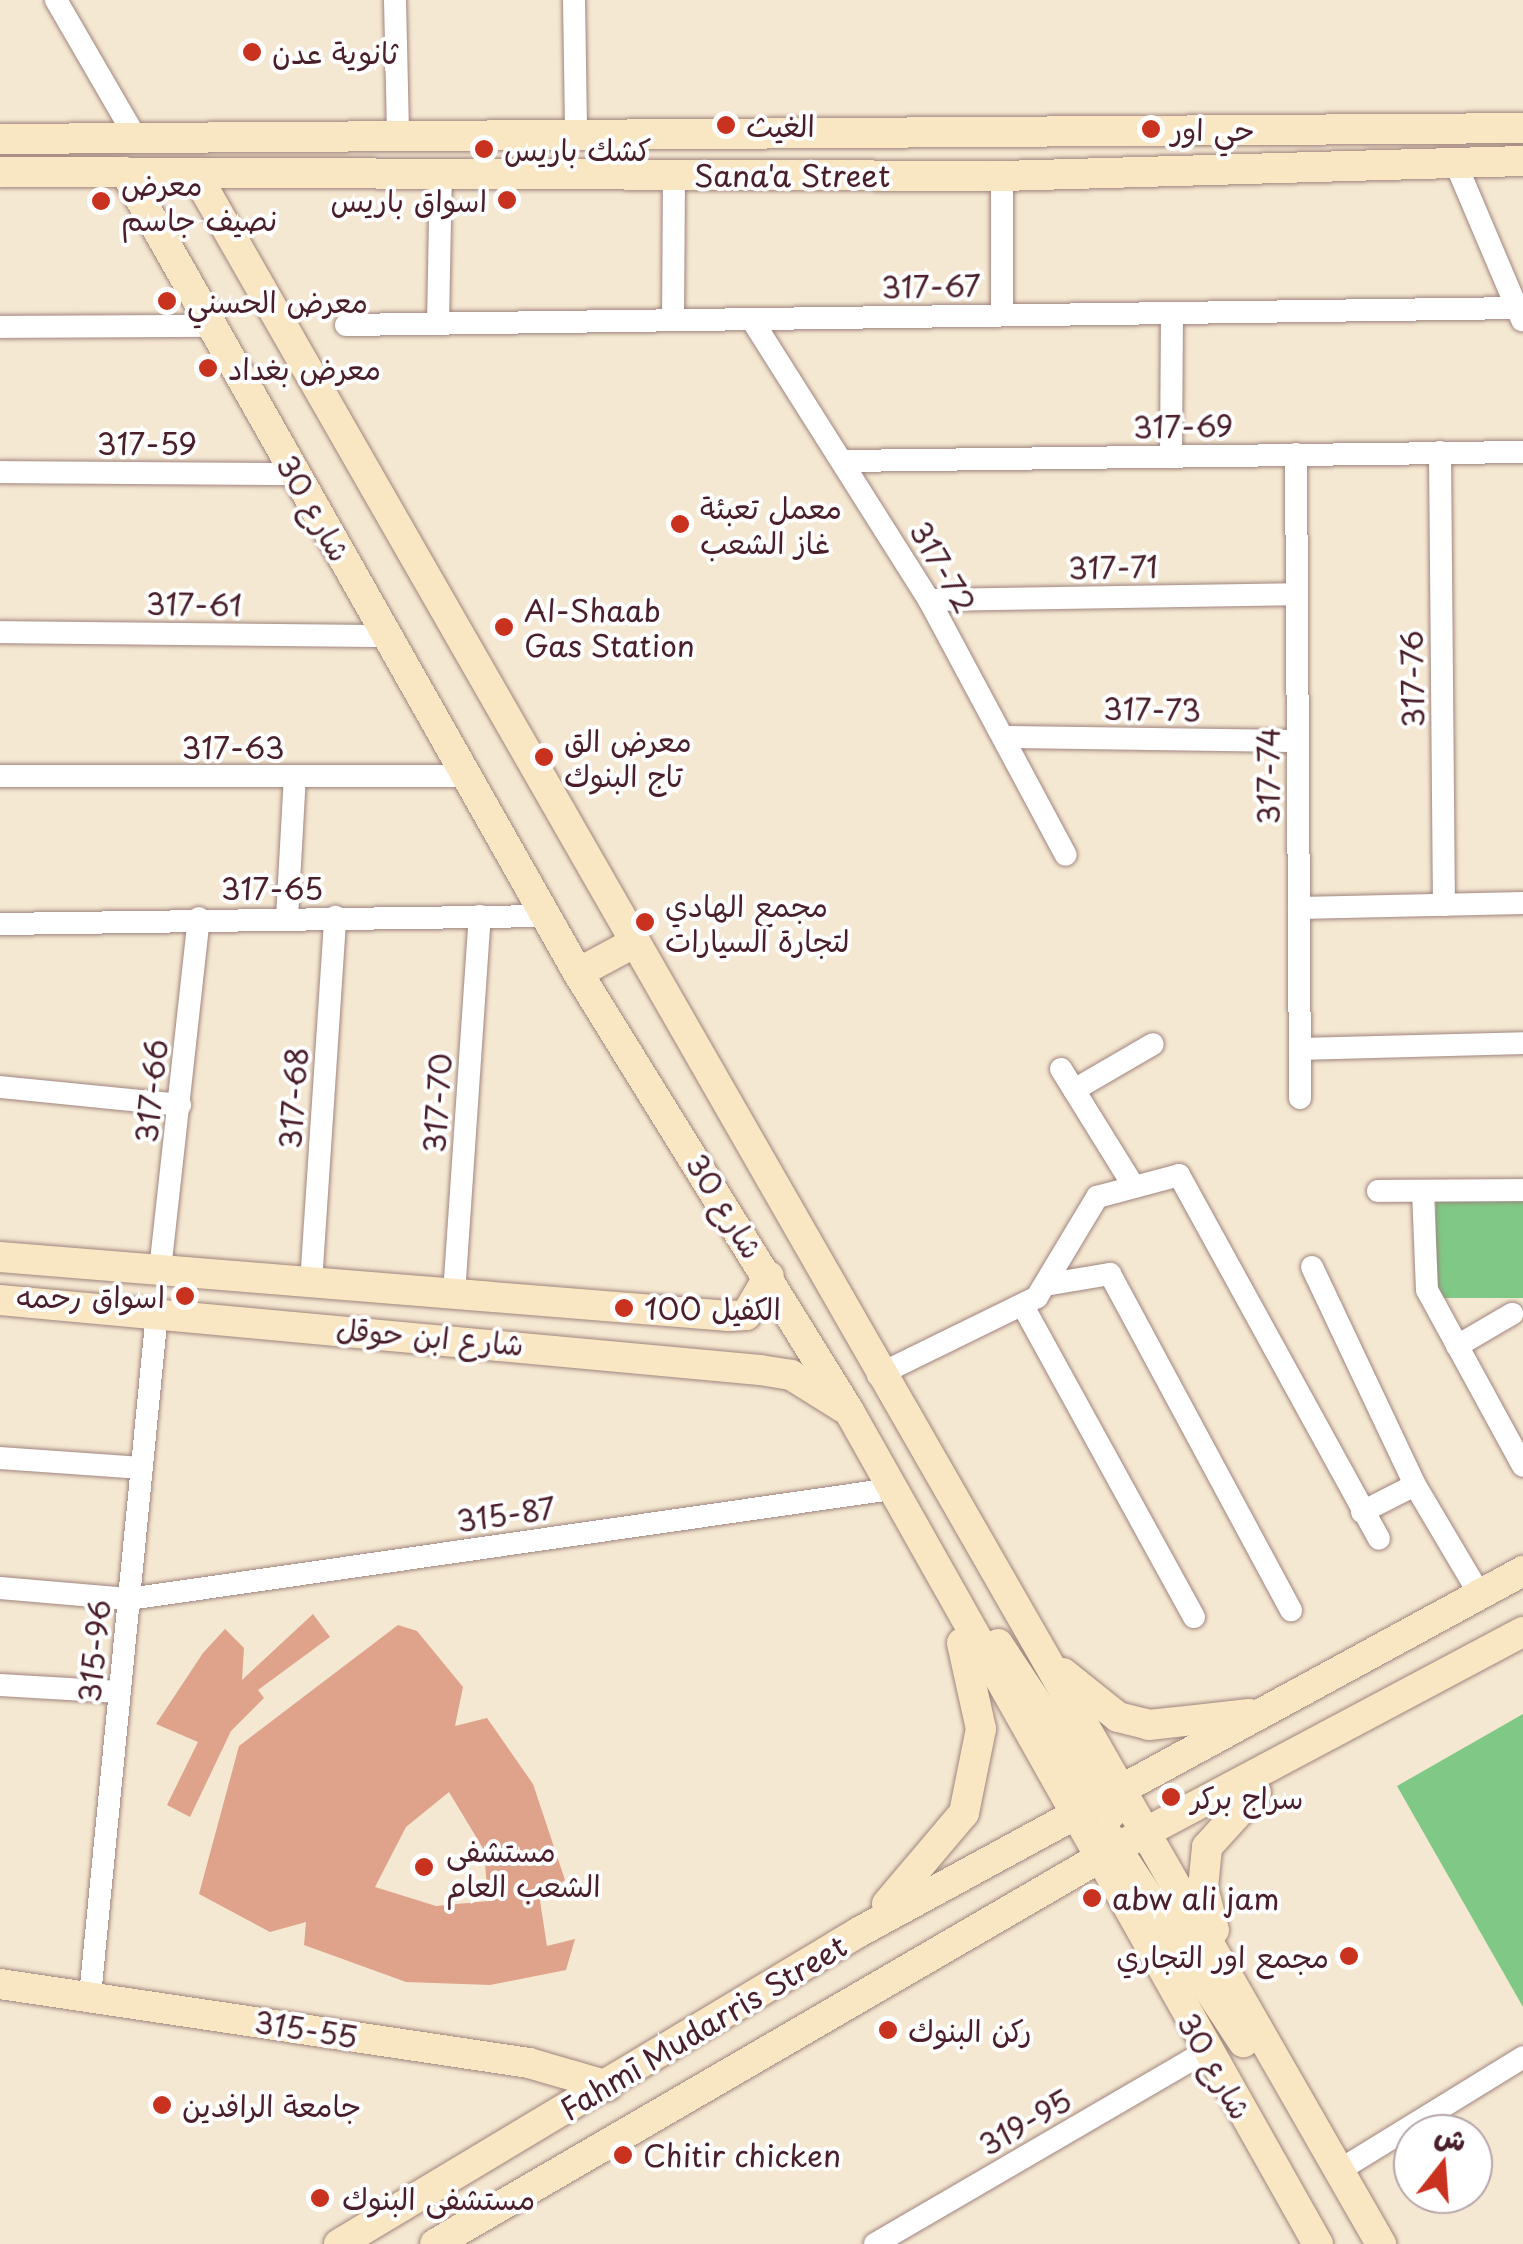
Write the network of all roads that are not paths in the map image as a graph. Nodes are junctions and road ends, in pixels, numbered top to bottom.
1 (56, 0) edge
2 (395, 0) edge
3 (574, 0) edge
4 (1523, 128) edge
5 (876, 129) junction
6 (576, 131) junction
7 (398, 136) junction
8 (136, 138) junction
9 (0, 139) edge
10 (1523, 161) edge
11 (1455, 162) junction
12 (0, 172) edge
13 (125, 172) junction
14 (194, 173) junction
15 (440, 174) junction
16 (674, 175) junction
17 (875, 175) junction
18 (1002, 176) junction
19 (1172, 313) junction
20 (1520, 314) edge
21 (1002, 315) junction
22 (673, 320) junction
23 (752, 320) junction
24 (438, 324) junction
25 (346, 325) dead end
26 (0, 326) edge
27 (210, 326) junction
28 (1440, 452) junction
29 (1523, 452) edge
30 (1296, 454) junction
31 (1171, 456) junction
32 (844, 460) junction
33 (0, 472) edge
34 (294, 474) junction
35 (1298, 594) junction
36 (929, 600) junction
37 (0, 632) edge
38 (387, 636) junction
39 (1005, 737) junction
40 (1298, 741) junction
41 (0, 776) edge
42 (295, 776) junction
43 (466, 776) junction
44 (1066, 855) dead end
45 (1523, 903) edge
46 (1444, 905) junction
47 (1299, 908) junction
48 (480, 916) junction
49 (545, 916) junction
50 (335, 917) junction
51 (199, 918) junction
52 (287, 918) junction
53 (0, 924) edge
54 (630, 945) junction
55 (578, 973) junction
56 (1153, 1044) dead end
57 (1523, 1044) edge
58 (1300, 1049) junction
59 (1061, 1069) dead end
60 (0, 1087) edge
61 (1074, 1090) junction
62 (1300, 1098) dead end
63 (180, 1104) junction
64 (1133, 1186) junction
65 (1523, 1190) edge
66 (1423, 1191) junction
67 (1378, 1192) dead end
68 (0, 1257) edge
69 (1312, 1267) dead end
70 (160, 1270) junction
71 (769, 1276) junction
72 (311, 1282) junction
73 (1050, 1284) junction
74 (454, 1294) junction
75 (0, 1300) edge
76 (1023, 1306) junction
77 (158, 1312) junction
78 (1512, 1314) dead end
79 (1457, 1346) junction
80 (878, 1375) junction
81 (849, 1411) junction
82 (0, 1458) edge
83 (1523, 1466) edge
84 (142, 1468) junction
85 (1415, 1485) junction
86 (891, 1489) junction
87 (1362, 1512) junction
88 (913, 1529) junction
89 (1379, 1539) dead end
90 (1523, 1571) edge
91 (0, 1588) edge
92 (945, 1588) junction
93 (1480, 1595) junction
94 (129, 1599) junction
95 (1291, 1610) dead end
96 (1194, 1617) dead end
97 (1021, 1624) junction
98 (1523, 1632) edge
99 (0, 1685) edge
100 (120, 1692) junction
101 (1276, 1710) junction
102 (1298, 1759) junction
103 (1095, 1801) junction
104 (1121, 1847) junction
105 (859, 1932) junction
106 (1225, 1972) junction
107 (0, 1984) edge
108 (90, 1996) junction
109 (1205, 2052) junction
110 (1523, 2057) edge
111 (608, 2086) junction
112 (1333, 2161) junction
113 (1306, 2240) edge
114 (339, 2244) edge
115 (435, 2244) edge
116 (874, 2244) edge
117 (1381, 2244) edge

1 - 8 street
2 - 7 street
3 - 6 street
4 - 5 street, Sana'a Street
5 - 6 street, Sana'a Street
5 - 17 street
6 - 7 street, Sana'a Street
7 - 8 street, Sana'a Street
8 - 9 street, Sana'a Street
10 - 11 street, Sana'a Street
11 - 18 street, Sana'a Street
11 - 20 street
12 - 13 street, Sana'a Street
13 - 14 street, Sana'a Street
13 - 27 street, شارع 30
14 - 15 street, Sana'a Street
14 - 54 street, شارع 30
15 - 16 street, Sana'a Street
15 - 24 street
16 - 17 street, Sana'a Street
16 - 22 street
17 - 18 street, Sana'a Street
18 - 21 street
19 - 20 street, 317-67
19 - 21 street, 317-67
19 - 31 street
21 - 23 street, 317-67
22 - 23 street, 317-67
22 - 24 street, 317-67
23 - 32 street, 317-72
24 - 25 street, 317-67
26 - 27 street
27 - 34 street, شارع 30
28 - 29 street, 317-69
28 - 30 street, 317-69
28 - 46 street, 317-76
30 - 31 street, 317-69
30 - 35 street, 317-74
31 - 32 street, 317-69
32 - 36 street, 317-72
33 - 34 street, 317-59
34 - 38 street, شارع 30
35 - 36 street, 317-71
35 - 40 street, 317-74
36 - 39 street, 317-72
37 - 38 street, 317-61
38 - 43 street, شارع 30
39 - 40 street, 317-73
39 - 44 street, 317-72
40 - 47 street, 317-74
41 - 42 street, 317-63
42 - 43 street, 317-63
42 - 52 street
43 - 49 street, شارع 30
45 - 46 street
46 - 47 street
47 - 58 street, 317-74
48 - 49 street, 317-65
48 - 50 street, 317-65
48 - 74 street, 317-70
49 - 55 street, شارع 30
50 - 52 street, 317-65
50 - 72 street, 317-68
51 - 52 street, 317-65
51 - 53 street, 317-65
51 - 63 street, 317-66
54 - 55 street
54 - 80 street, شارع 30
55 - 71 street, شارع 30
56 - 61 street
57 - 58 street
58 - 62 street, 317-74
59 - 61 street
60 - 63 street
61 - 64 street
63 - 70 street, 317-66
64 - 73 street
64 - 87 street
65 - 66 street
66 - 67 street
66 - 79 street
68 - 70 street, شارع ابن حوقل
69 - 85 street
70 - 72 street, شارع ابن حوقل
71 - 74 street, شارع ابن حوقل
71 - 81 street, شارع 30
72 - 74 street, شارع ابن حوقل
73 - 76 street
73 - 95 street
75 - 77 street, شارع ابن حوقل
76 - 80 street
76 - 96 street
77 - 81 street, شارع ابن حوقل
77 - 84 street, 315-96
78 - 79 street
79 - 83 street
80 - 97 street, شارع 30
81 - 86 street, شارع 30
82 - 84 street
84 - 94 street, 315-96
85 - 87 street
85 - 93 street
86 - 88 street, شارع 30
86 - 94 street, 315-87
87 - 89 street
88 - 92 street, شارع 30
88 - 103 street
90 - 93 street, Fahmī Mudarris Street
91 - 94 street, 315-87
92 - 103 street, شارع 30
92 - 105 street
93 - 101 street, Fahmī Mudarris Street
94 - 100 street, 315-96
97 - 101 street
97 - 103 street, شارع 30
98 - 102 street, Fahmī Mudarris Street
99 - 100 street
100 - 108 street, 315-96
101 - 103 street, Fahmī Mudarris Street
102 - 104 street, Fahmī Mudarris Street
102 - 106 street
103 - 104 street, شارع 30
103 - 104 street, شارع 30
103 - 105 street, Fahmī Mudarris Street
104 - 106 street, شارع 30
104 - 109 street, شارع 30
104 - 112 street
104 - 115 street, Fahmī Mudarris Street
105 - 111 street, Fahmī Mudarris Street
106 - 112 street, شارع 30
107 - 108 street, 315-55
108 - 111 street, 315-55
109 - 113 street, شارع 30
109 - 116 street, 319-95
110 - 112 street
111 - 114 street, Fahmī Mudarris Street
112 - 117 street, شارع 30

